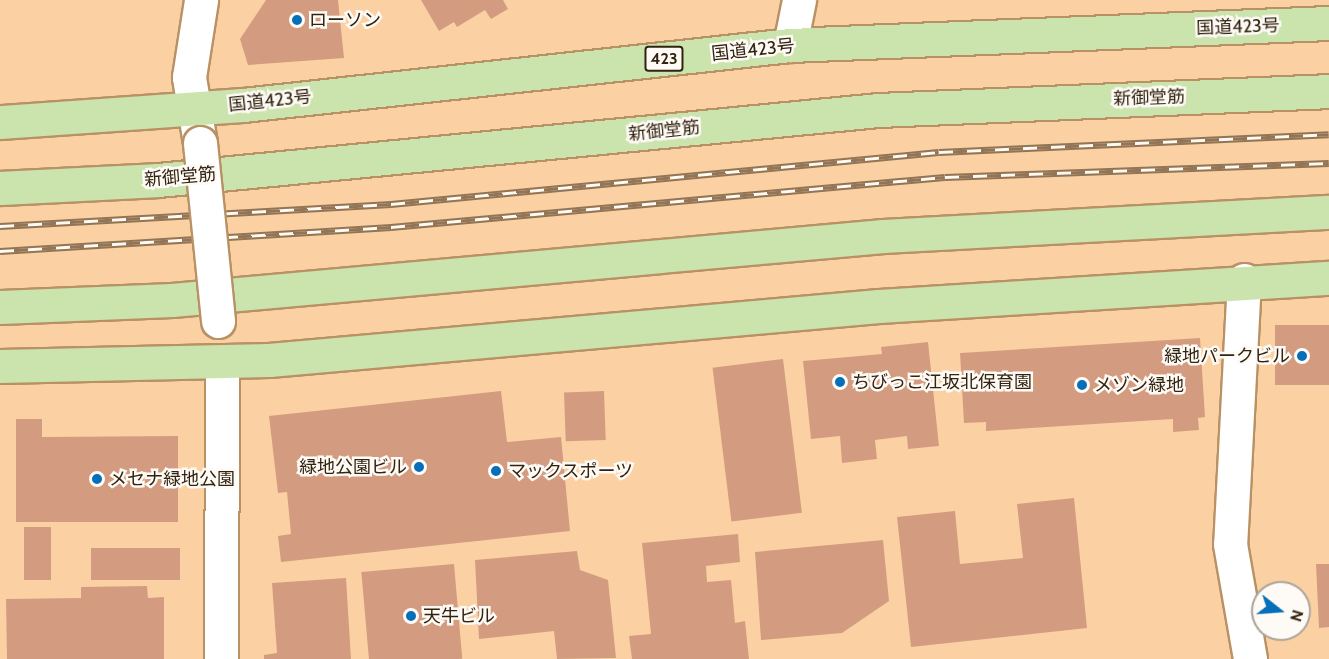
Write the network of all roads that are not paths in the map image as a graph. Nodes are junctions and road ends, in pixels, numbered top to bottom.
1 (201, 0) edge
2 (799, 0) edge
3 (1329, 23) edge
4 (790, 45) junction
5 (1329, 90) edge
6 (194, 109) junction
7 (0, 122) edge
8 (0, 188) edge
9 (1329, 212) edge
10 (1329, 278) edge
11 (1244, 280) junction
12 (0, 307) edge
13 (222, 362) junction
14 (0, 366) edge
15 (220, 659) edge
16 (1250, 659) edge

1 - 6 street
2 - 4 street
3 - 4 highway, 国道423号 / 423
4 - 6 highway, 国道423号 / 423
5 - 8 highway, 新御堂筋
6 - 7 highway, 国道423号 / 423
6 - 13 street, bridge
9 - 12 highway
10 - 11 highway
11 - 13 highway
11 - 16 street
13 - 14 highway
13 - 15 street

